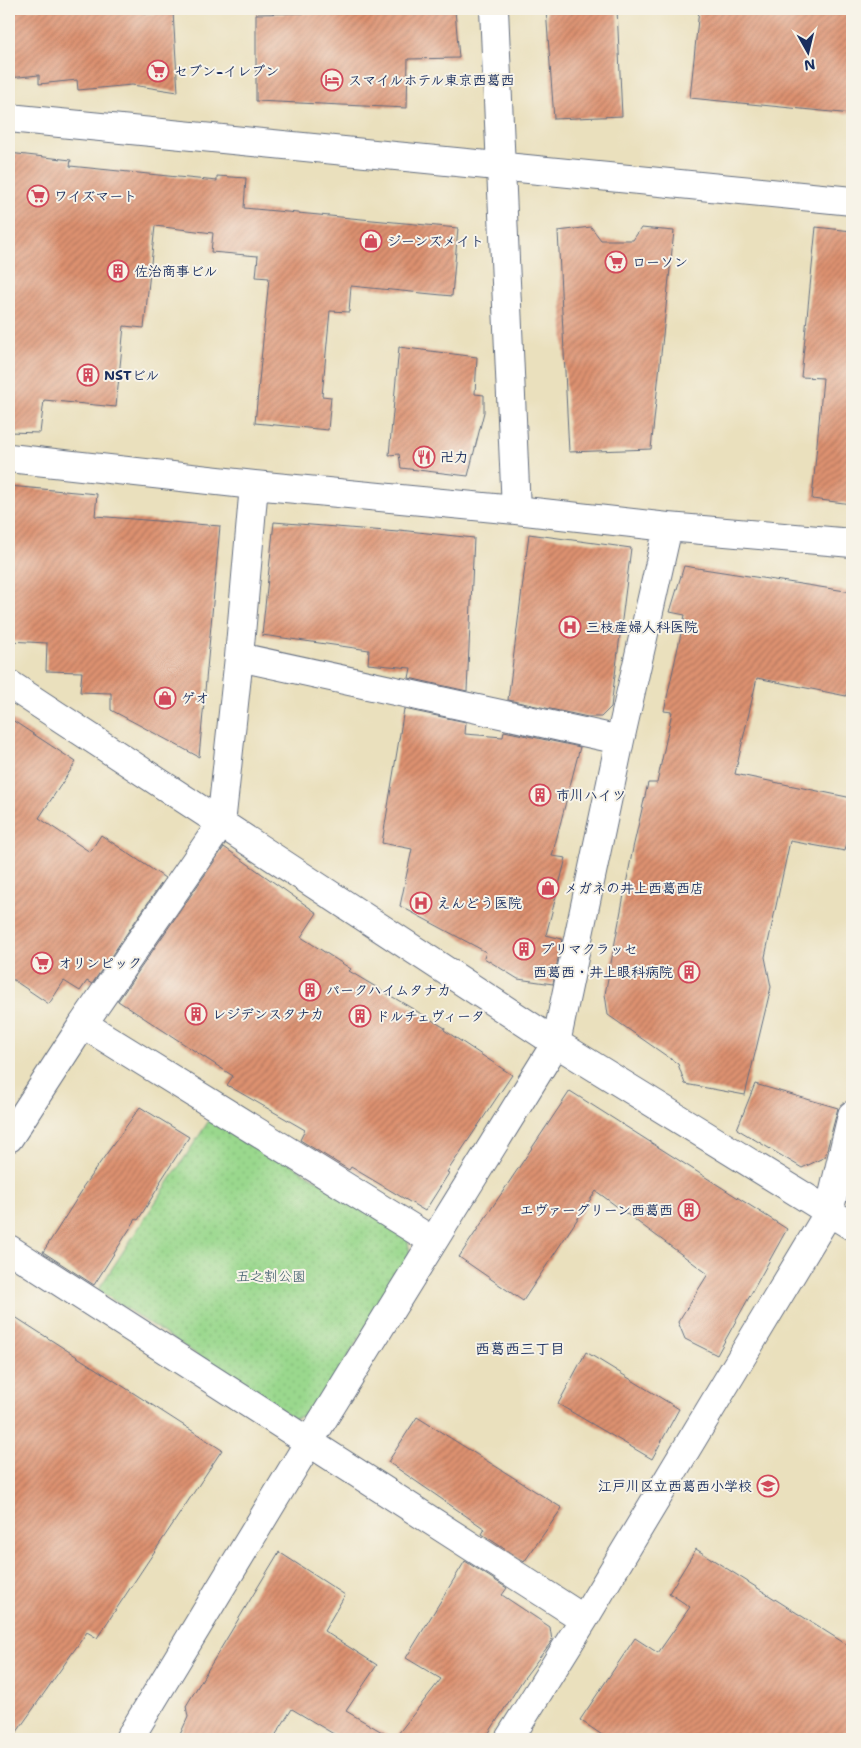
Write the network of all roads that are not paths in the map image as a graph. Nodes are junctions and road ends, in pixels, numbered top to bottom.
1 (494, 9) edge
2 (9, 118) edge
3 (502, 165) junction
4 (852, 201) edge
5 (9, 458) edge
6 (254, 485) junction
7 (516, 510) junction
8 (668, 527) junction
9 (852, 543) edge
10 (239, 657) junction
11 (9, 684) edge
12 (620, 740) junction
13 (222, 824) junction
14 (83, 1024) junction
15 (556, 1043) junction
16 (852, 1115) edge
17 (9, 1138) edge
18 (829, 1212) junction
19 (852, 1226) edge
20 (433, 1241) junction
21 (9, 1249) edge
22 (309, 1442) junction
23 (584, 1619) junction
24 (129, 1739) edge
25 (509, 1739) edge

1 - 3 street
2 - 3 street
3 - 4 street
3 - 7 street
5 - 6 street
6 - 7 street
6 - 10 street
7 - 8 street
8 - 9 street
8 - 12 street
10 - 12 street
10 - 13 street
11 - 13 street
12 - 15 street
13 - 14 street
13 - 15 street
14 - 17 street
14 - 20 street
15 - 18 street
15 - 20 street
16 - 18 street
18 - 19 street
18 - 23 street
20 - 22 street
21 - 22 street
22 - 23 street
22 - 24 street
23 - 25 street

